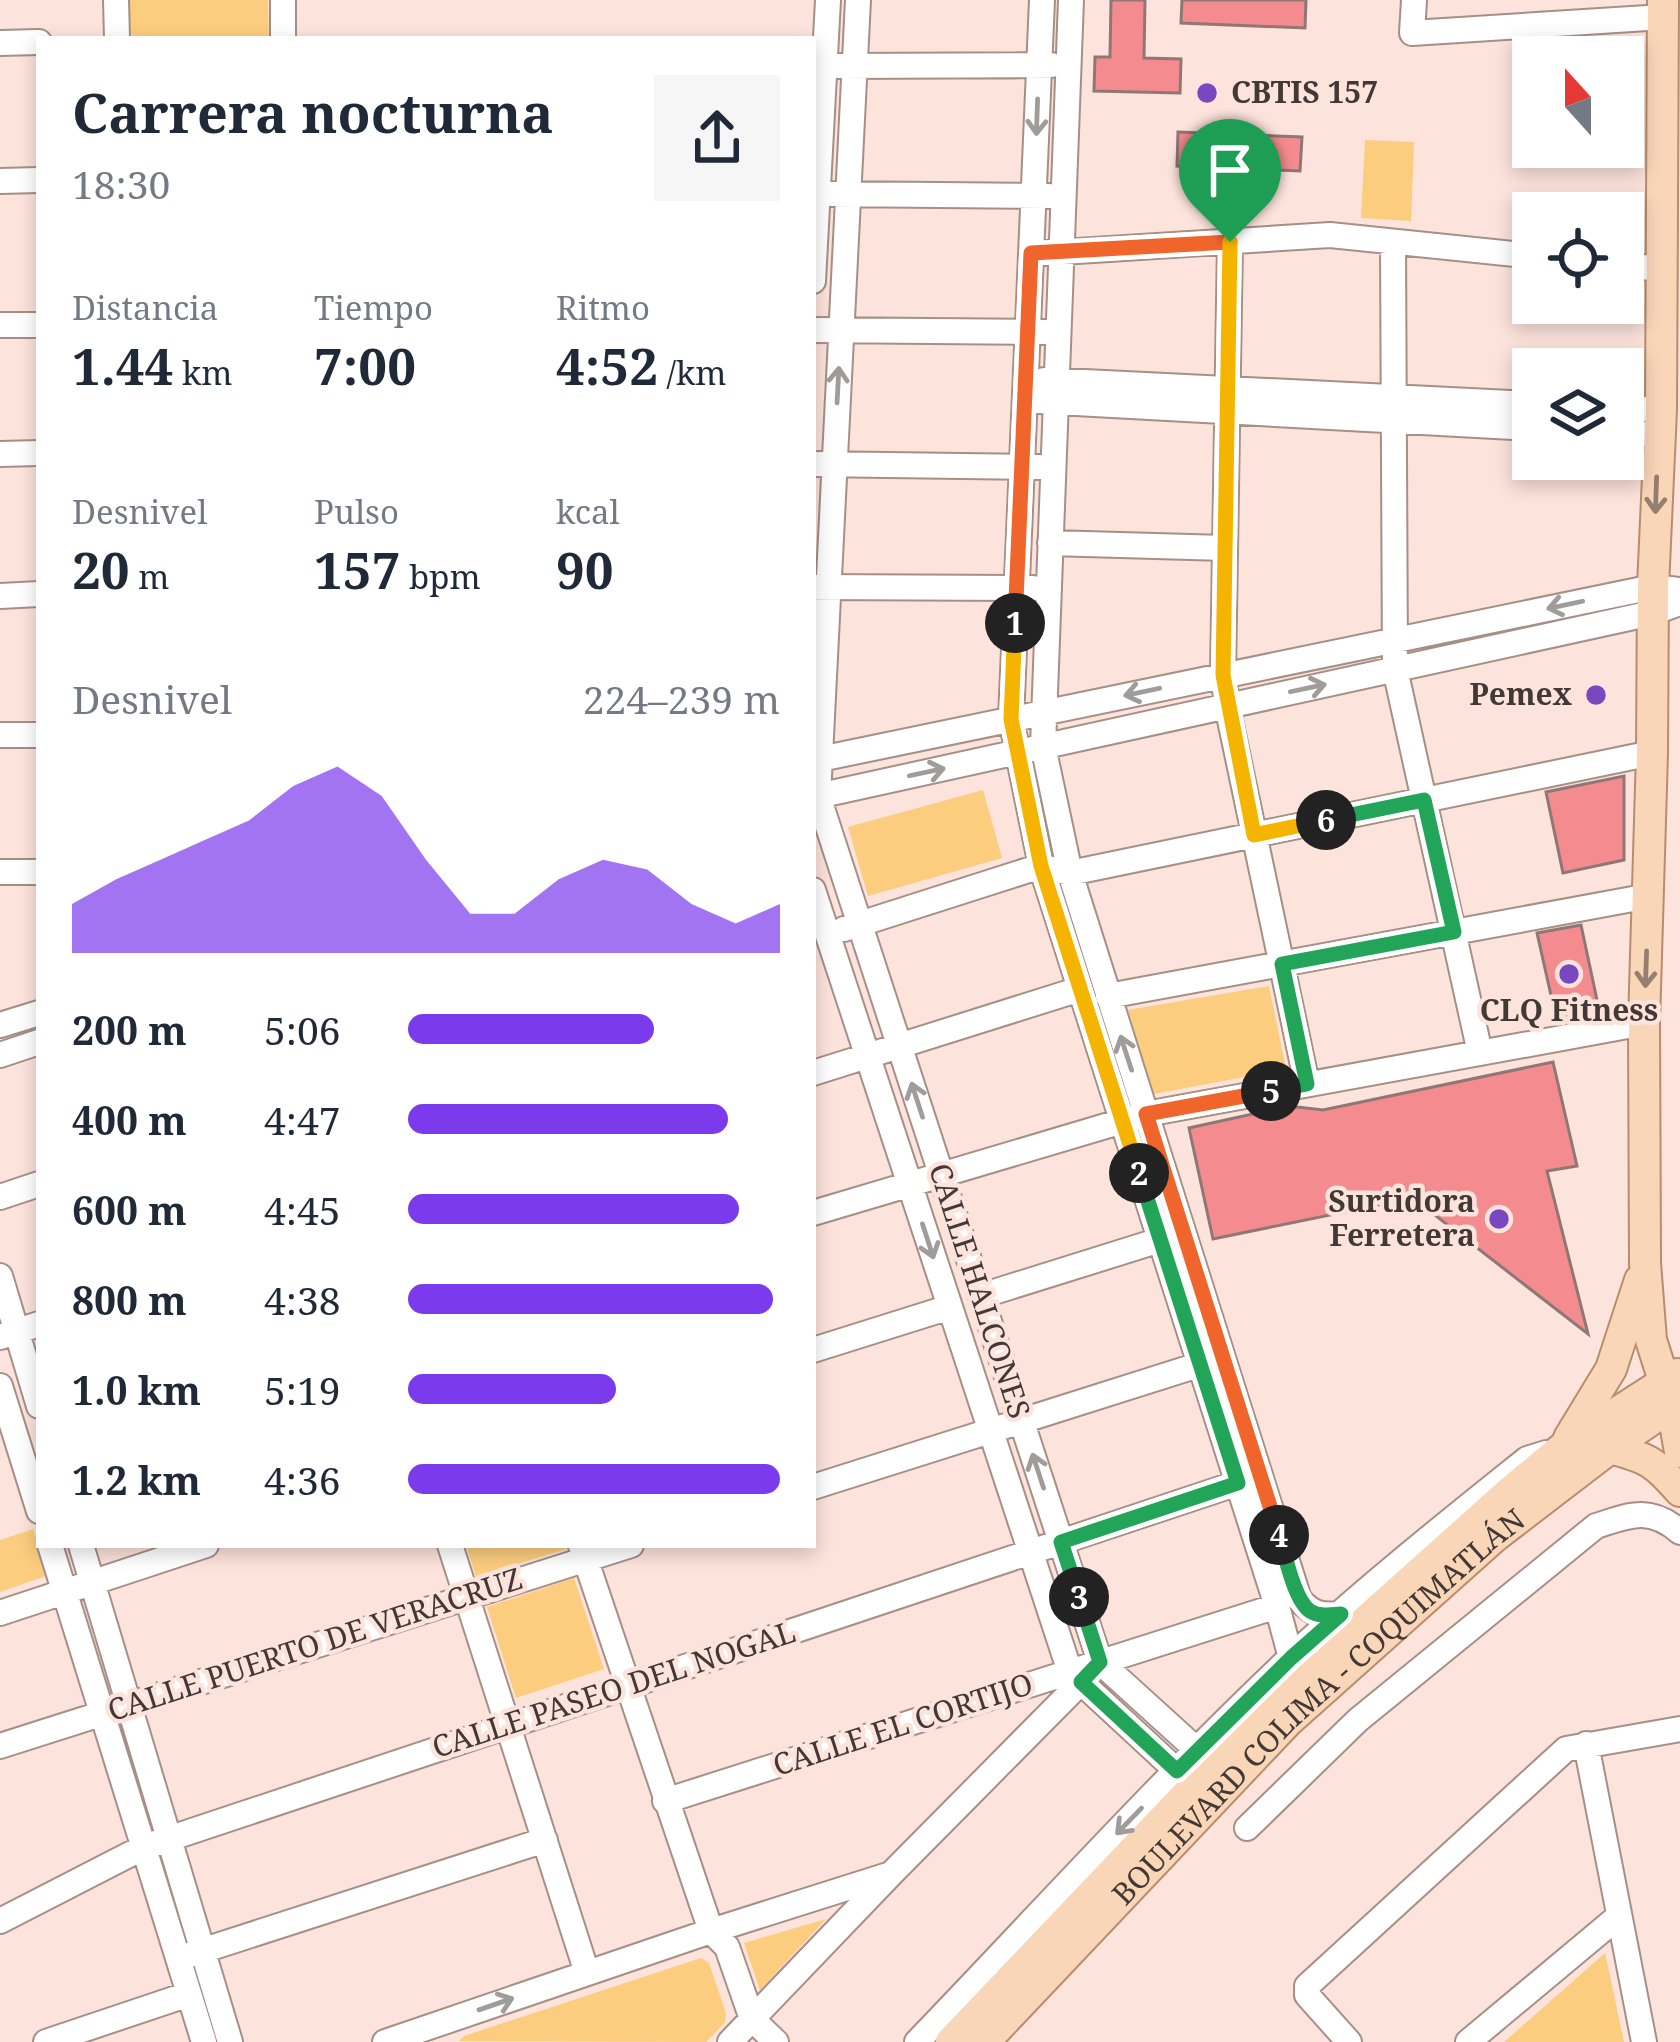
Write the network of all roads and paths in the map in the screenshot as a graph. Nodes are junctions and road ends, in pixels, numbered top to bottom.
1 (116, 0) edge
2 (283, 0) edge
3 (828, 0) edge
4 (858, 0) edge
5 (1042, 0) edge
6 (1071, 0) edge
7 (1414, 0) edge
8 (1663, 9) edge
9 (117, 36) edge
10 (284, 36) edge
11 (36, 42) edge
12 (0, 43) edge
13 (854, 65) junction
14 (1040, 65) junction
15 (1068, 65) junction
16 (819, 66) edge
17 (816, 162) edge
18 (0, 181) edge
19 (36, 181) edge
20 (816, 194) edge
21 (848, 195) junction
22 (1034, 196) junction
23 (1063, 196) junction
24 (1230, 242) junction
25 (1393, 243) junction
26 (1031, 253) junction
27 (1061, 253) junction
28 (1512, 254) edge
29 (1644, 267) edge
30 (1661, 269) junction
31 (0, 325) edge
32 (36, 325) edge
33 (816, 330) edge
34 (841, 330) junction
35 (1028, 332) junction
36 (1058, 332) junction
37 (1026, 390) junction
38 (1056, 391) junction
39 (1228, 400) junction
40 (1512, 405) edge
41 (1393, 408) junction
42 (1644, 416) edge
43 (1660, 422) junction
44 (1512, 425) edge
45 (1644, 427) edge
46 (36, 453) edge
47 (0, 454) edge
48 (824, 465) edge
49 (1022, 467) junction
50 (1053, 467) junction
51 (1050, 543) junction
52 (1225, 548) junction
53 (820, 587) edge
54 (1017, 588) junction
55 (1049, 588) junction
56 (36, 594) edge
57 (0, 596) edge
58 (1666, 598) edge
59 (1394, 640) junction
60 (1395, 669) junction
61 (1223, 675) junction
62 (1227, 706) junction
63 (1044, 712) junction
64 (1011, 719) junction
65 (816, 725) edge
66 (36, 734) edge
67 (0, 735) edge
68 (1043, 746) junction
69 (1018, 752) junction
70 (1652, 753) junction
71 (816, 760) edge
72 (816, 796) edge
73 (816, 799) edge
74 (1424, 800) junction
75 (1254, 835) junction
76 (1041, 866) junction
77 (0, 872) edge
78 (36, 872) edge
79 (1070, 873) junction
80 (1649, 896) junction
81 (860, 924) junction
82 (1454, 932) junction
83 (820, 937) edge
84 (1282, 964) junction
85 (1080, 989) junction
86 (1108, 996) junction
87 (36, 1014) edge
88 (1644, 1023) junction
89 (0, 1025) edge
90 (36, 1043) edge
91 (899, 1046) junction
92 (1480, 1053) junction
93 (0, 1055) edge
94 (868, 1056) junction
95 (816, 1072) edge
96 (1307, 1084) junction
97 (1134, 1116) junction
98 (941, 1173) junction
99 (909, 1183) junction
100 (36, 1185) edge
101 (1157, 1189) junction
102 (0, 1197) edge
103 (816, 1212) edge
104 (1160, 1240) junction
105 (1645, 1263) junction
106 (0, 1276) edge
107 (981, 1296) junction
108 (950, 1306) junction
109 (19, 1330) edge
110 (816, 1349) edge
111 (1211, 1361) junction
112 (0, 1386) edge
113 (1674, 1390) edge
114 (36, 1395) edge
115 (1022, 1421) junction
116 (991, 1431) junction
117 (1565, 1446) junction
118 (1610, 1448) junction
119 (1680, 1452) edge
120 (32, 1463) edge
121 (0, 1474) edge
122 (1238, 1483) junction
123 (816, 1486) edge
124 (1680, 1491) edge
125 (1680, 1532) edge
126 (1061, 1542) junction
127 (51, 1548) edge
128 (82, 1548) edge
129 (197, 1548) edge
130 (451, 1548) edge
131 (583, 1552) edge
132 (1030, 1552) junction
133 (92, 1582) junction
134 (64, 1590) junction
135 (467, 1597) junction
136 (1277, 1606) junction
137 (0, 1613) edge
138 (1341, 1614) junction
139 (1291, 1658) junction
140 (1100, 1662) junction
141 (1075, 1677) junction
142 (627, 1686) junction
143 (129, 1704) junction
144 (102, 1713) junction
145 (508, 1726) junction
146 (1680, 1729) edge
147 (1586, 1744) junction
148 (0, 1746) edge
149 (1197, 1750) junction
150 (1177, 1771) junction
151 (665, 1801) junction
152 (1247, 1828) dead end
153 (169, 1838) junction
154 (545, 1840) junction
155 (144, 1846) junction
156 (891, 1874) junction
157 (1619, 1916) junction
158 (0, 1921) edge
159 (711, 1931) junction
160 (190, 1954) junction
161 (587, 1972) junction
162 (189, 1994) junction
163 (752, 2019) junction
164 (433, 2034) edge
165 (46, 2042) edge
166 (204, 2042) edge
167 (230, 2042) edge
168 (385, 2042) edge
169 (730, 2042) edge
170 (776, 2042) edge
171 (917, 2042) edge
172 (951, 2042) edge
173 (984, 2042) edge
174 (1349, 2042) edge
175 (1468, 2042) edge
176 (1644, 2042) edge

1 - 9 street
2 - 10 street
3 - 16 street
4 - 13 street
5 - 14 street
6 - 15 street
7 - 8 street
8 - 30 main road
11 - 12 street
13 - 14 street
13 - 16 street
13 - 21 street
14 - 15 street
14 -> 22 street
15 - 23 street
16 - 17 street
18 - 19 street
20 - 21 street
21 - 22 street
21 - 34 street
22 - 23 street
22 - 26 street
23 - 27 street
24 - 25 street
24 - 27 street
24 - 39 street
25 - 28 street
25 - 41 street
26 - 27 street
26 - 35 street
27 - 36 street
29 - 30 street
30 - 43 main road
31 - 32 street
33 - 34 street
34 - 35 street
48 -> 34 street
35 - 36 street
35 - 37 street
36 - 38 street
37 - 38 street
37 - 49 street
38 - 39 street
38 - 50 street
39 - 41 street
39 - 52 street
40 - 41 street
41 - 44 street
41 - 59 street
42 - 43 street
43 - 45 street
43 -> 58 main road
46 - 47 street
48 - 49 street
48 - 53 street
49 - 50 street
49 - 54 street
50 - 51 street
51 - 52 street
51 - 55 street
52 - 61 street
53 - 54 street
53 - 65 street
54 - 55 street
54 - 64 street
55 - 63 street
56 - 57 street
58 -> 59 street
58 - 60 street
58 - 70 main road
59 - 60 street
59 - 61 street
62 -> 60 street
60 - 74 street
61 - 62 street
61 -> 63 street
62 - 68 street
62 - 75 street
63 - 64 street
63 - 68 street
64 - 69 street
64 - 71 street
66 - 67 street
68 - 69 street
68 - 79 street
72 -> 69 street
69 - 76 street
70 - 74 street
70 - 80 main road
73 - 81 street, CALLE HALCONES
74 - 75 street
74 - 82 street
75 - 79 street
75 - 84 street
76 - 79 street
76 - 81 street
76 - 85 street
77 - 78 street
79 - 86 street
80 - 82 street
80 -> 88 main road
81 - 83 street
81 - 91 street, CALLE HALCONES
82 - 84 street
82 - 92 street
83 - 94 street, CALLE HALCONES
84 - 86 street
84 - 96 street
85 - 91 street
85 - 97 street
97 -> 86 street
87 - 89 street
88 - 92 street
88 - 105 main road
90 - 93 street
91 - 94 street
98 -> 91 street, CALLE HALCONES
92 - 96 street
94 - 95 street
94 - 99 street, CALLE HALCONES
96 - 97 street
97 - 98 street
97 - 101 street
98 - 99 street
98 - 107 street, CALLE HALCONES
99 - 103 street
99 -> 108 street, CALLE HALCONES
100 - 102 street
101 - 104 street
101 - 111 street
104 - 107 street
104 - 111 street
105 - 113 main road
105 - 117 main road
106 - 109 street
107 - 115 street, CALLE HALCONES
108 - 110 street
108 - 116 street, CALLE HALCONES
109 - 114 street
111 - 115 street
111 - 122 street
111 - 138 street
112 - 120 street
113 - 117 main road, BOULEVARD COLIMA - COQUIMATLÁN
113 - 118 main road, BOULEVARD COLIMA - COQUIMATLÁN
113 - 119 main road
115 - 116 street
126 -> 115 street, CALLE HALCONES
116 - 123 street
116 - 132 street, CALLE HALCONES
117 - 138 street
117 - 172 main road, BOULEVARD COLIMA - COQUIMATLÁN
118 - 124 main road
118 - 173 main road, BOULEVARD COLIMA - COQUIMATLÁN
120 - 121 street
122 - 126 street, CALLE PASEO DEL NOGAL
122 - 136 street
125 - 152 street
126 - 132 street, CALLE PASEO DEL NOGAL
126 - 140 street, CALLE HALCONES
127 - 134 street
128 - 133 street
129 - 133 street
130 - 135 street
131 - 135 street, CALLE PUERTO DE VERACRUZ
131 - 142 street
132 - 141 street, CALLE HALCONES
132 - 142 street, CALLE PASEO DEL NOGAL
133 - 134 street
133 - 143 street
134 - 137 street
134 - 144 street
135 - 143 street, CALLE PUERTO DE VERACRUZ
135 - 145 street
136 - 139 street
136 - 140 street
138 - 139 street
139 - 149 street
140 - 141 street
140 - 149 street, CALLE HALCONES
141 - 150 street, CALLE HALCONES
141 - 151 street, CALLE EL CORTIJO
141 - 156 street
142 - 145 street, CALLE PASEO DEL NOGAL
142 - 151 street
143 - 144 street, CALLE PUERTO DE VERACRUZ
143 - 153 street
144 - 148 street, CALLE PUERTO DE VERACRUZ
144 - 155 street
145 - 153 street, CALLE PASEO DEL NOGAL
145 - 154 street
146 - 147 street
147 - 157 street
147 - 174 street
149 - 150 street
150 -> 171 street
151 - 159 street
153 - 155 street, CALLE PASEO DEL NOGAL
153 - 160 street
154 - 160 street
154 - 161 street
155 - 158 street, CALLE PASEO DEL NOGAL
155 - 160 street
156 - 159 street
156 - 163 street
157 - 175 street
157 - 176 street
159 - 161 street
159 - 163 street
160 - 162 street
160 - 167 street
164 -> 161 street
162 - 165 street
162 - 166 street
163 - 169 street
163 - 170 street
164 - 168 street

